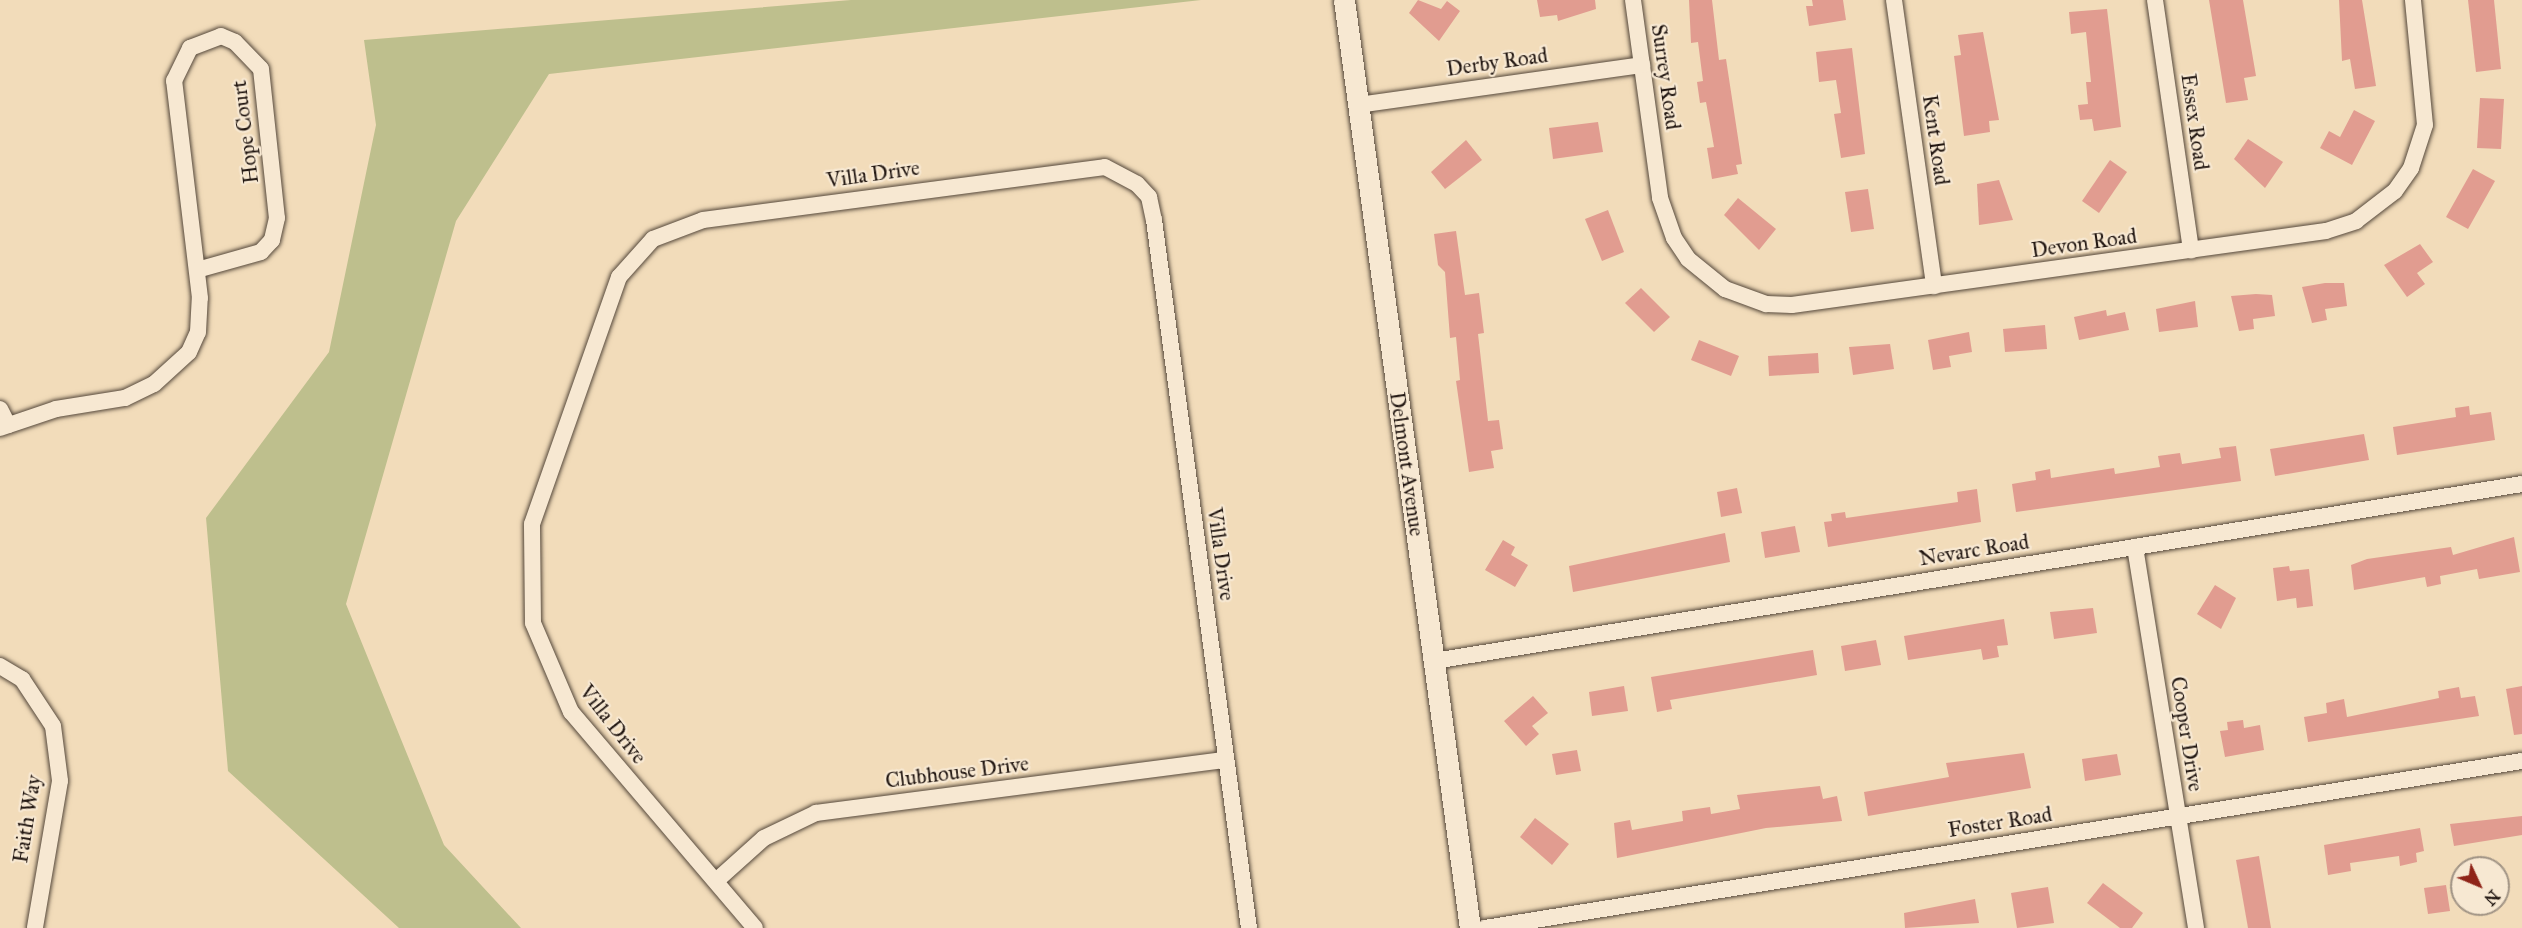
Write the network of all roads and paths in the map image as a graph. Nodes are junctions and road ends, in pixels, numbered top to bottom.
1 (1344, 0) edge
2 (1633, 0) edge
3 (1894, 0) edge
4 (2155, 0) edge
5 (2413, 0) edge
6 (1642, 65) junction
7 (1358, 105) junction
8 (1655, 161) joint
9 (2191, 250) junction
10 (197, 270) junction
11 (1934, 286) junction
12 (0, 409) edge
13 (4, 427) edge
14 (2522, 484) edge
15 (2135, 547) junction
16 (1434, 661) junction
17 (0, 666) edge
18 (1226, 760) junction
19 (2522, 761) edge
20 (2178, 816) junction
21 (716, 881) junction
22 (35, 928) edge
23 (756, 928) edge
24 (1249, 928) edge
25 (1470, 928) edge
26 (1485, 928) edge
27 (2196, 928) edge

1 - 7 street, Delmont Avenue
2 - 6 street, Surrey Road
3 - 11 street, Kent Road
4 - 9 street, Essex Road
5 - 9 street, Devon Road
6 - 7 street, Derby Road
6 - 8 street, Surrey Road
7 - 16 street, Delmont Avenue
8 - 11 street, Devon Road
9 - 11 street, Devon Road
10 - 10 street, Hope Court
10 - 13 street, Hope Court
12 - 13 street
14 - 15 street, Nevarc Road
15 - 16 street, Nevarc Road
15 - 20 street, Cooper Drive
16 - 25 street, Delmont Avenue
17 - 22 street, Faith Way
18 - 21 street, Clubhouse Drive
18 - 21 street, Villa Drive
18 - 24 street, Villa Drive
19 - 20 street, Foster Road
20 - 26 street, Foster Road
20 - 27 street, Cooper Drive
21 - 23 street, Villa Drive

